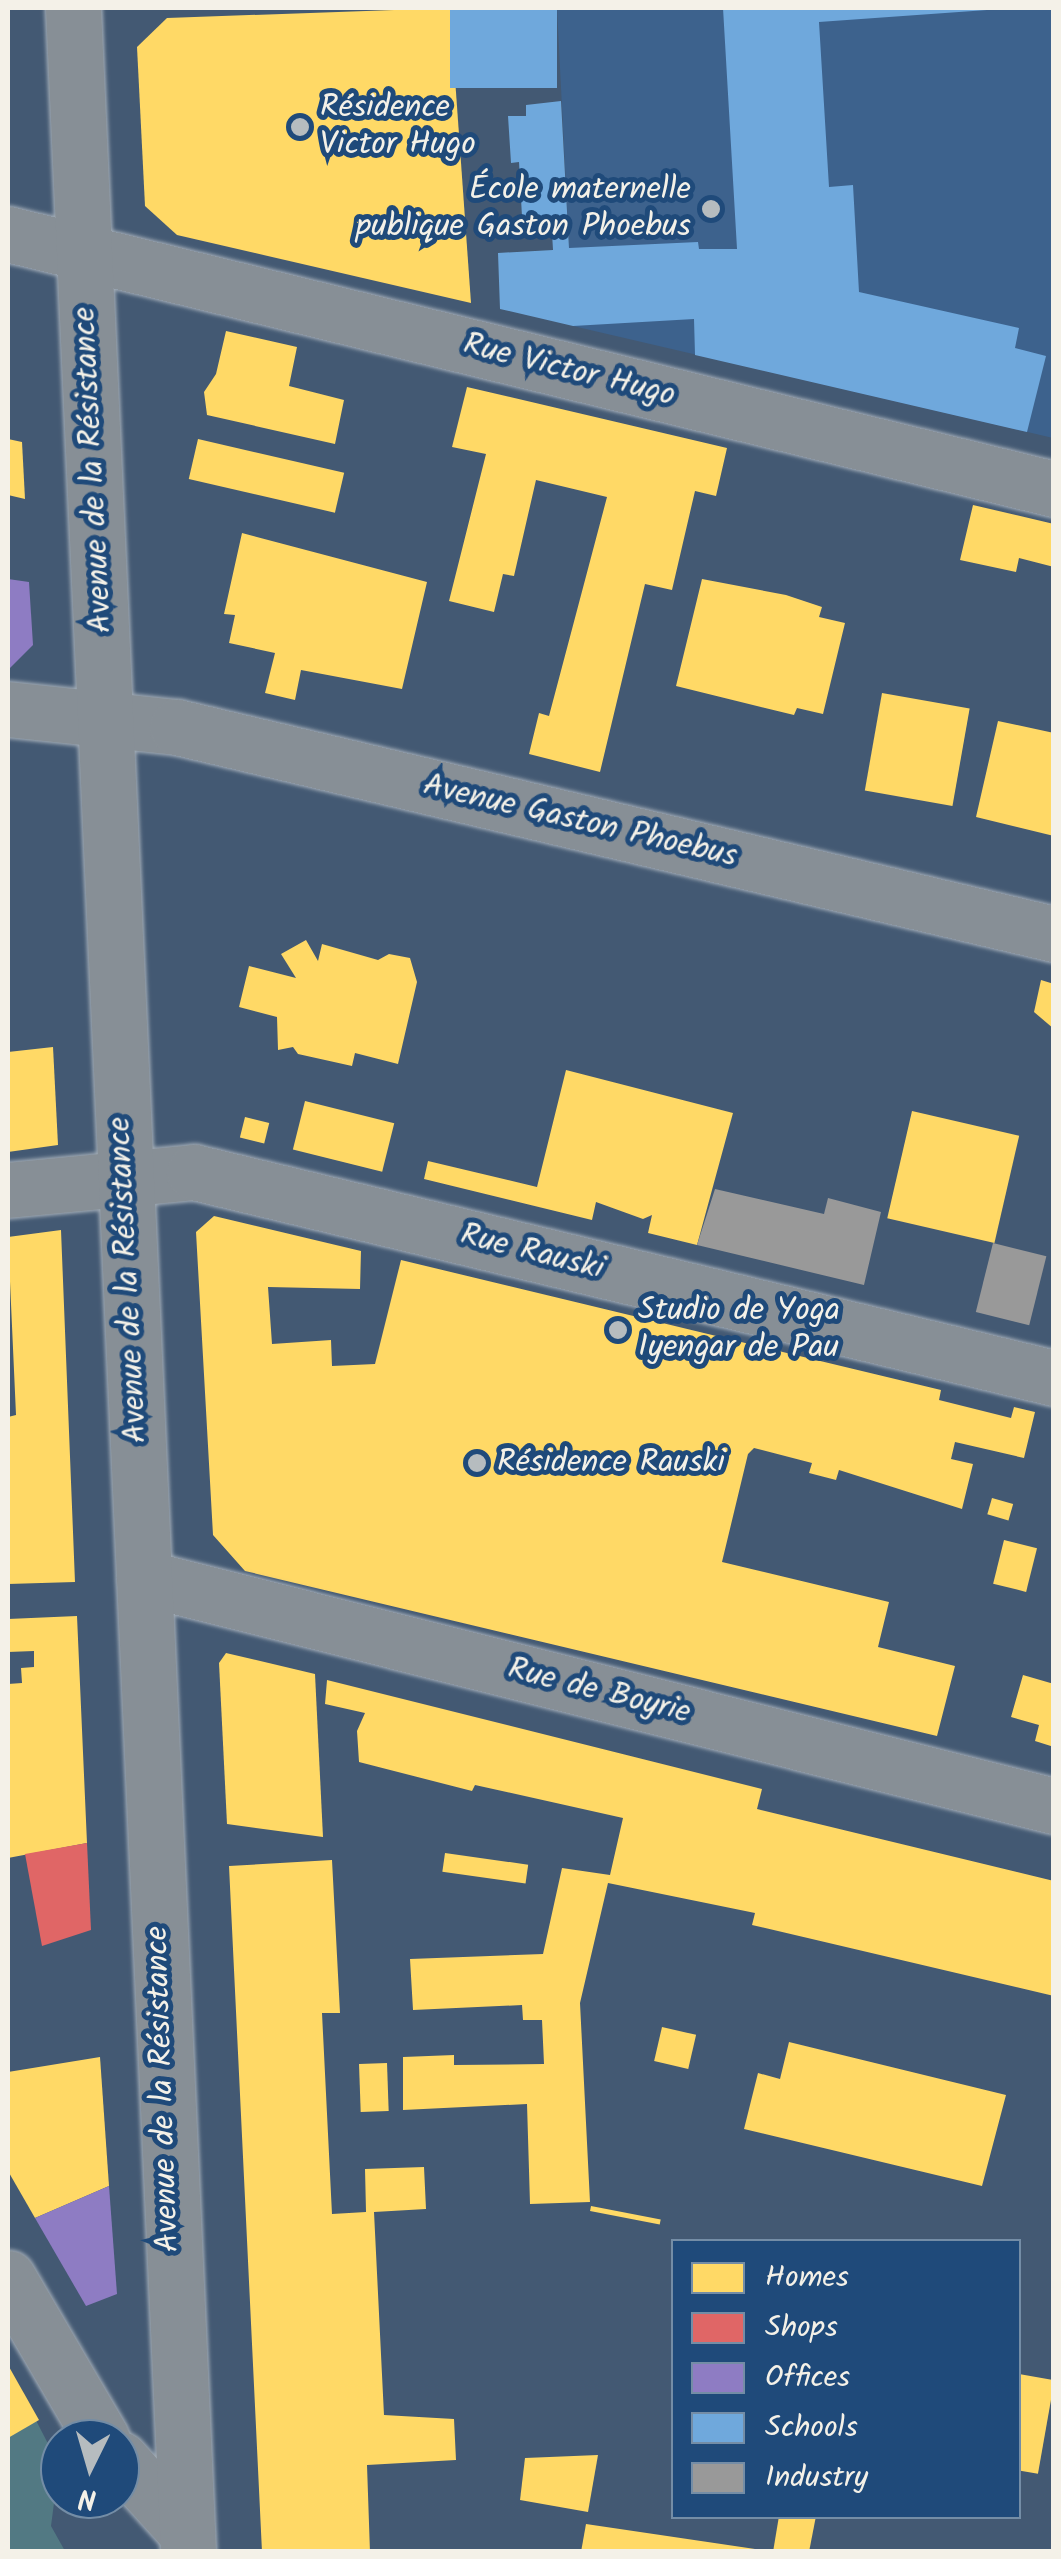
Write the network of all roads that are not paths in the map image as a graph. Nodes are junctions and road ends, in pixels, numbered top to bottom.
1 (73, 8) edge
2 (8, 234) edge
3 (84, 254) junction
4 (1054, 489) edge
5 (8, 709) edge
6 (105, 719) junction
7 (1054, 934) edge
8 (125, 1174) junction
9 (8, 1190) edge
10 (1054, 1378) edge
11 (144, 1578) junction
12 (1054, 1806) edge
13 (8, 2278) edge
14 (90, 2419) edge
15 (140, 2484) edge
16 (187, 2542) edge

1 - 3 street, Avenue de la Résistance
2 - 3 street, Rue Victor Hugo
3 - 4 street, Rue Victor Hugo
3 - 6 street, Avenue de la Résistance
5 - 6 street, Avenue Gaston Phoebus
6 - 7 street, Avenue Gaston Phoebus
6 - 8 street, Avenue de la Résistance
8 - 9 street, Rue Rauski
8 - 10 street, Rue Rauski
8 - 11 street, Avenue de la Résistance
11 - 12 street, Rue de Boyrie
11 - 16 street, Avenue de la Résistance
13 - 14 street
15 - 16 street

